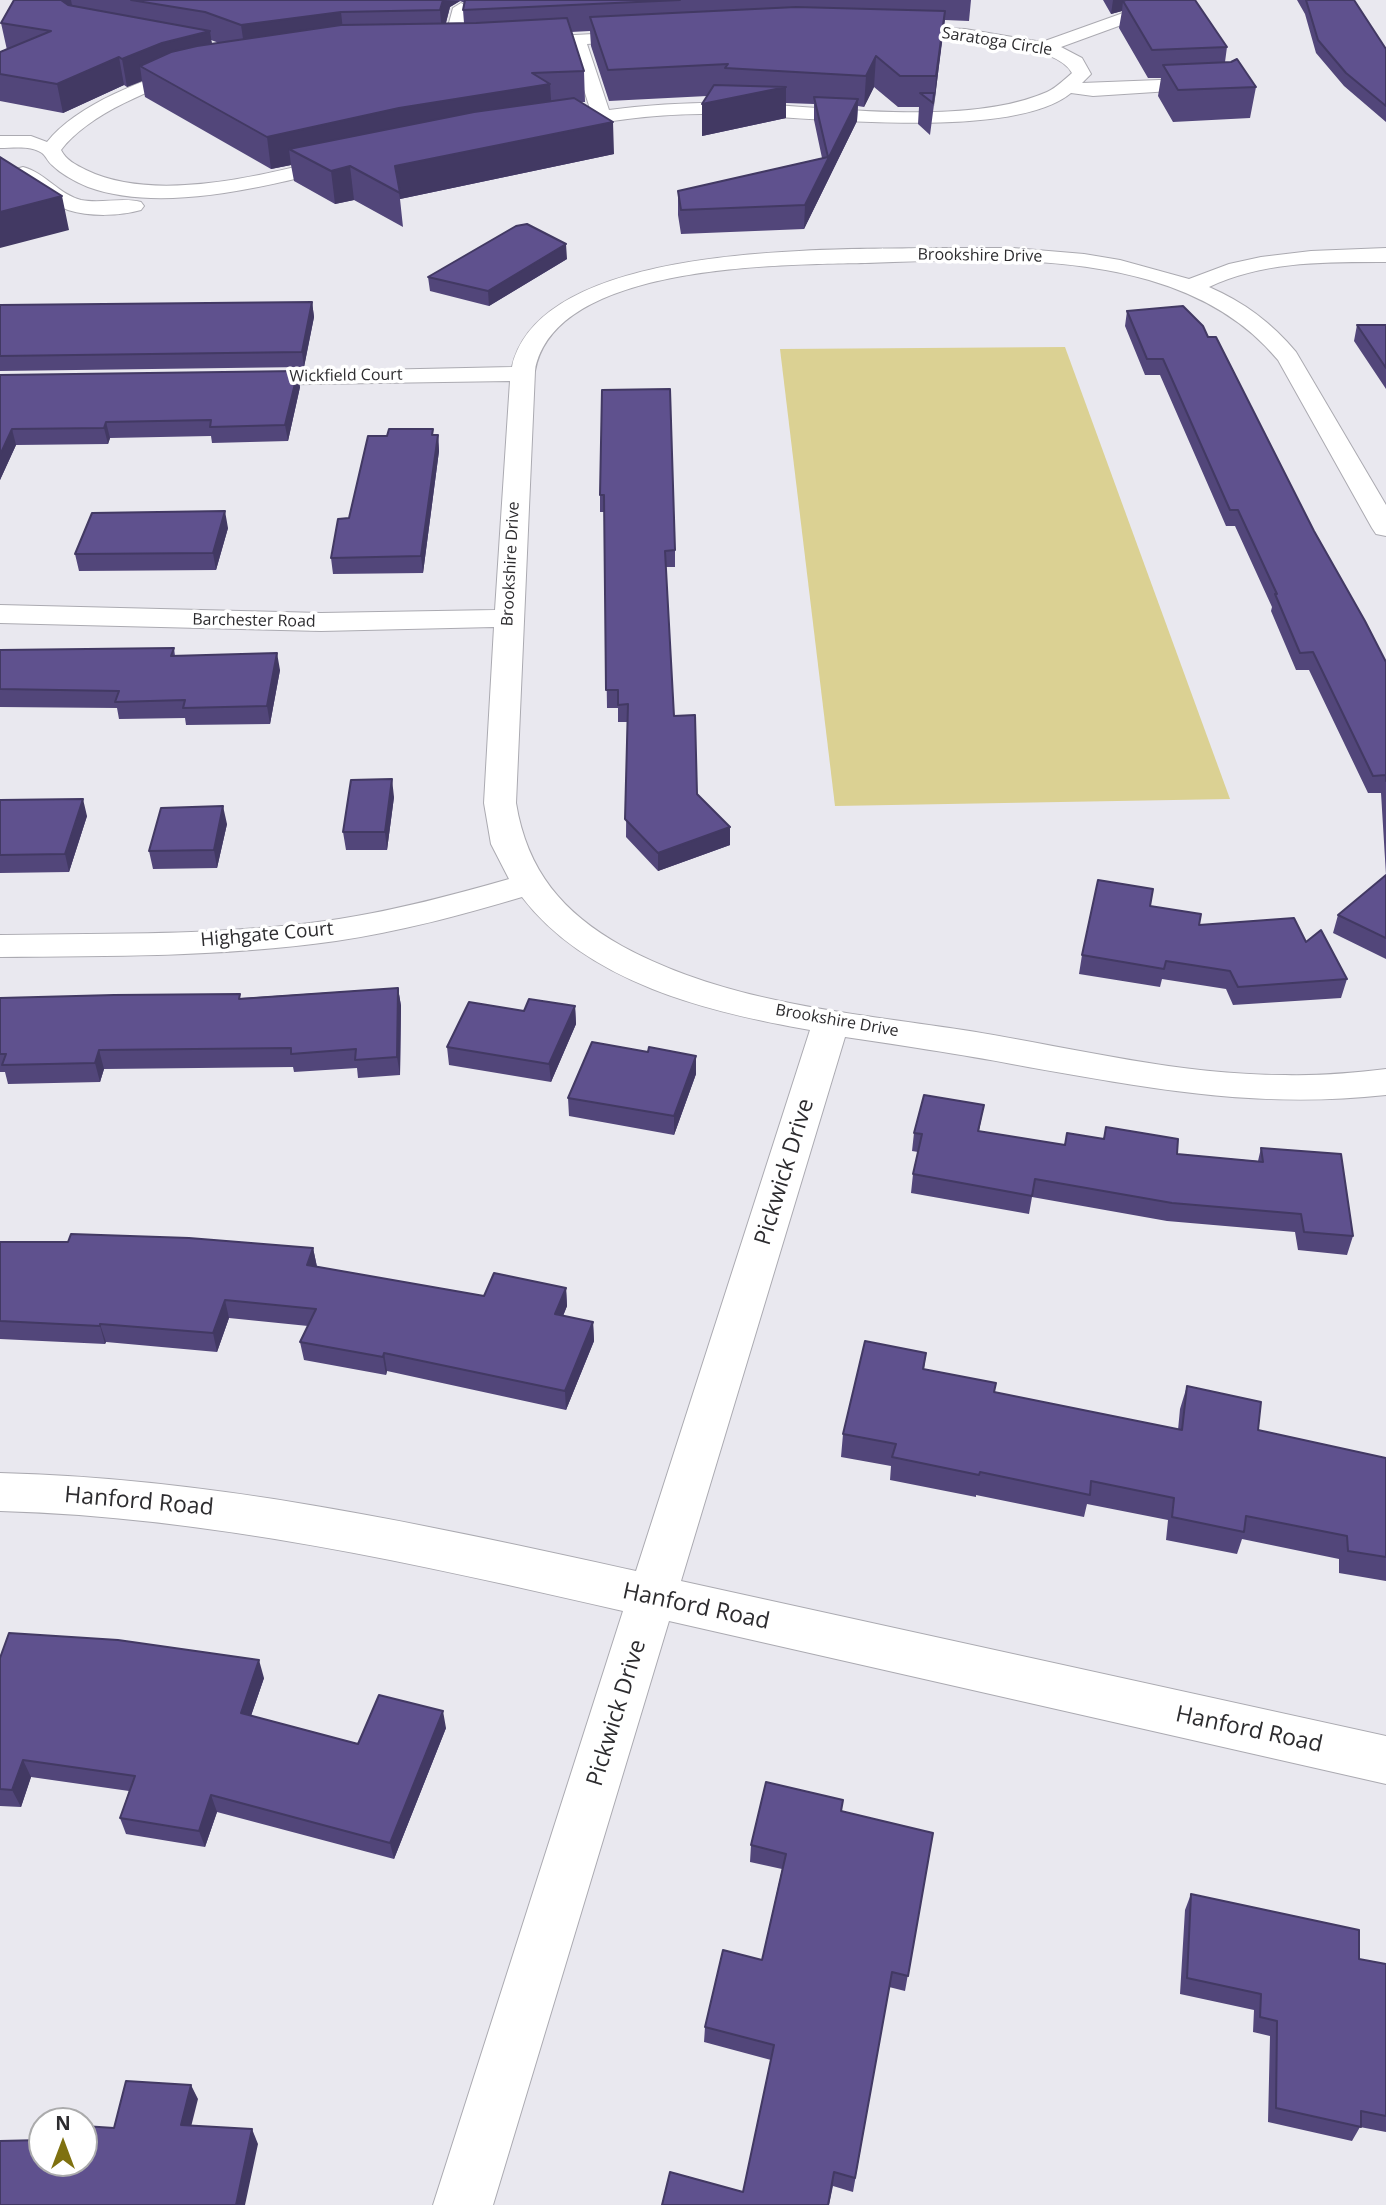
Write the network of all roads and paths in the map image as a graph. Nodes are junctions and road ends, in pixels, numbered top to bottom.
1 (461, 8) edge
2 (1151, 8) edge
3 (870, 28) edge
4 (659, 34) edge
5 (576, 39) junction
6 (498, 44) edge
7 (473, 45) edge
8 (1044, 47) junction
9 (210, 68) edge
10 (1226, 84) edge
11 (1070, 87) junction
12 (602, 116) junction
13 (47, 125) edge
14 (536, 127) edge
15 (70, 130) junction
16 (0, 142) edge
17 (51, 150) junction
18 (366, 156) edge
19 (0, 160) edge
20 (23, 173) edge
21 (175, 189) junction
22 (1386, 256) edge
23 (1190, 287) junction
24 (523, 374) junction
25 (223, 378) edge
26 (1386, 528) edge
27 (0, 614) edge
28 (508, 618) junction
29 (529, 884) junction
30 (0, 946) edge
31 (831, 1021) junction
32 (1386, 1082) edge
33 (0, 1492) edge
34 (653, 1598) junction
35 (1386, 1760) edge
36 (463, 2205) edge

1 - 7 street
2 - 8 street
3 - 8 street, Saratoga Circle
4 - 5 street
5 - 6 street
5 - 12 street
8 - 11 street, Saratoga Circle
9 - 15 street
10 - 11 street
11 - 12 street
12 - 14 street
13 - 15 street
15 - 17 street
16 - 17 street
17 - 19 street
17 - 21 street
18 - 21 street
20 - 21 street
22 - 23 street
23 - 24 street, Brookshire Drive
23 - 26 street, Brookshire Drive
24 - 25 street, Wickfield Court
24 - 28 street, Brookshire Drive
27 - 28 street, Barchester Road
28 - 29 street, Brookshire Drive
29 - 30 street, Highgate Court
29 - 31 street, Brookshire Drive
31 - 32 street, Brookshire Drive
31 - 34 street, Pickwick Drive
33 - 34 street, Hanford Road
34 - 35 street, Hanford Road
34 - 36 street, Pickwick Drive

